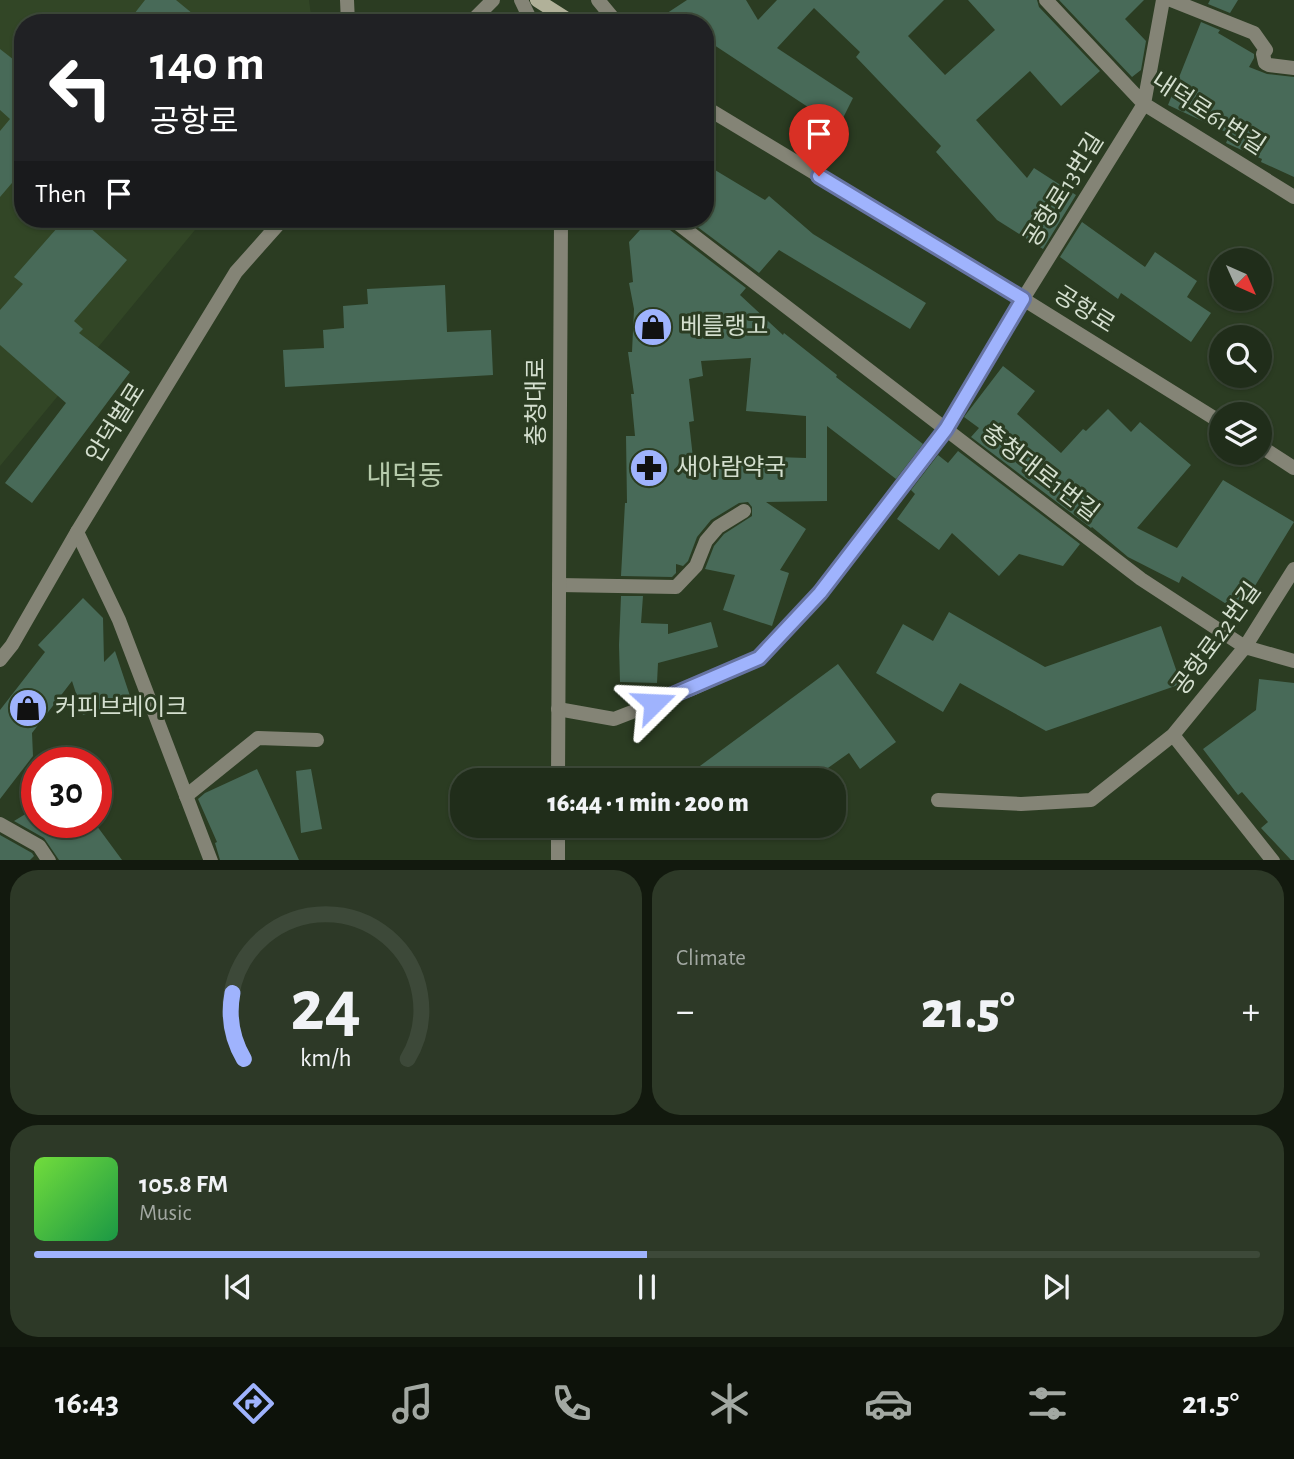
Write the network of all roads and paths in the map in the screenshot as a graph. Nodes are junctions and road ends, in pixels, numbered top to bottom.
1 (493, 0) edge
2 (537, 0) edge
3 (598, 0) edge
4 (1046, 0) edge
5 (1163, 0) edge
6 (1171, 0) edge
7 (479, 14) edge
8 (559, 14) edge
9 (610, 14) edge
10 (1294, 68) edge
11 (1144, 104) junction
12 (714, 112) edge
13 (1294, 197) edge
14 (275, 228) edge
15 (560, 228) edge
16 (684, 228) edge
17 (1023, 299) junction
18 (1209, 414) edge
19 (946, 429) junction
20 (1272, 454) edge
21 (1294, 468) edge
22 (744, 511) dead end
23 (77, 532) junction
24 (1294, 569) edge
25 (559, 585) junction
26 (1245, 647) junction
27 (0, 660) edge
28 (1294, 661) edge
29 (558, 709) junction
30 (1173, 735) junction
31 (317, 740) dead end
32 (558, 768) edge
33 (186, 796) junction
34 (938, 800) dead end
35 (0, 824) edge
36 (558, 838) edge
37 (49, 860) edge
38 (211, 860) edge
39 (558, 860) edge
40 (1273, 860) edge

1 - 7 street
2 - 8 main road
3 - 9 street
4 - 11 street, 내덕로61번길
5 - 11 street
6 - 10 street
11 - 13 street, 내덕로61번길
11 - 17 street, 공항로13번길
12 - 17 street, 공항로
14 - 23 street, 안덕벌로
15 - 25 street, 충청대로
16 - 19 street, 충청대로1번길
17 - 18 street, 공항로
17 - 19 street
19 - 26 street, 충청대로1번길
19 - 29 street
20 - 21 street
22 - 25 street
23 - 27 street, 안덕벌로
23 - 33 street
24 - 26 street, 공항로22번길
25 - 29 street, 충청대로
26 - 28 street, 충청대로1번길
26 - 30 street, 공항로22번길
29 - 32 street, 충청대로
30 - 34 street, 공항로22번길
30 - 40 street
31 - 33 street
33 - 38 street
35 - 37 street
36 - 39 street

